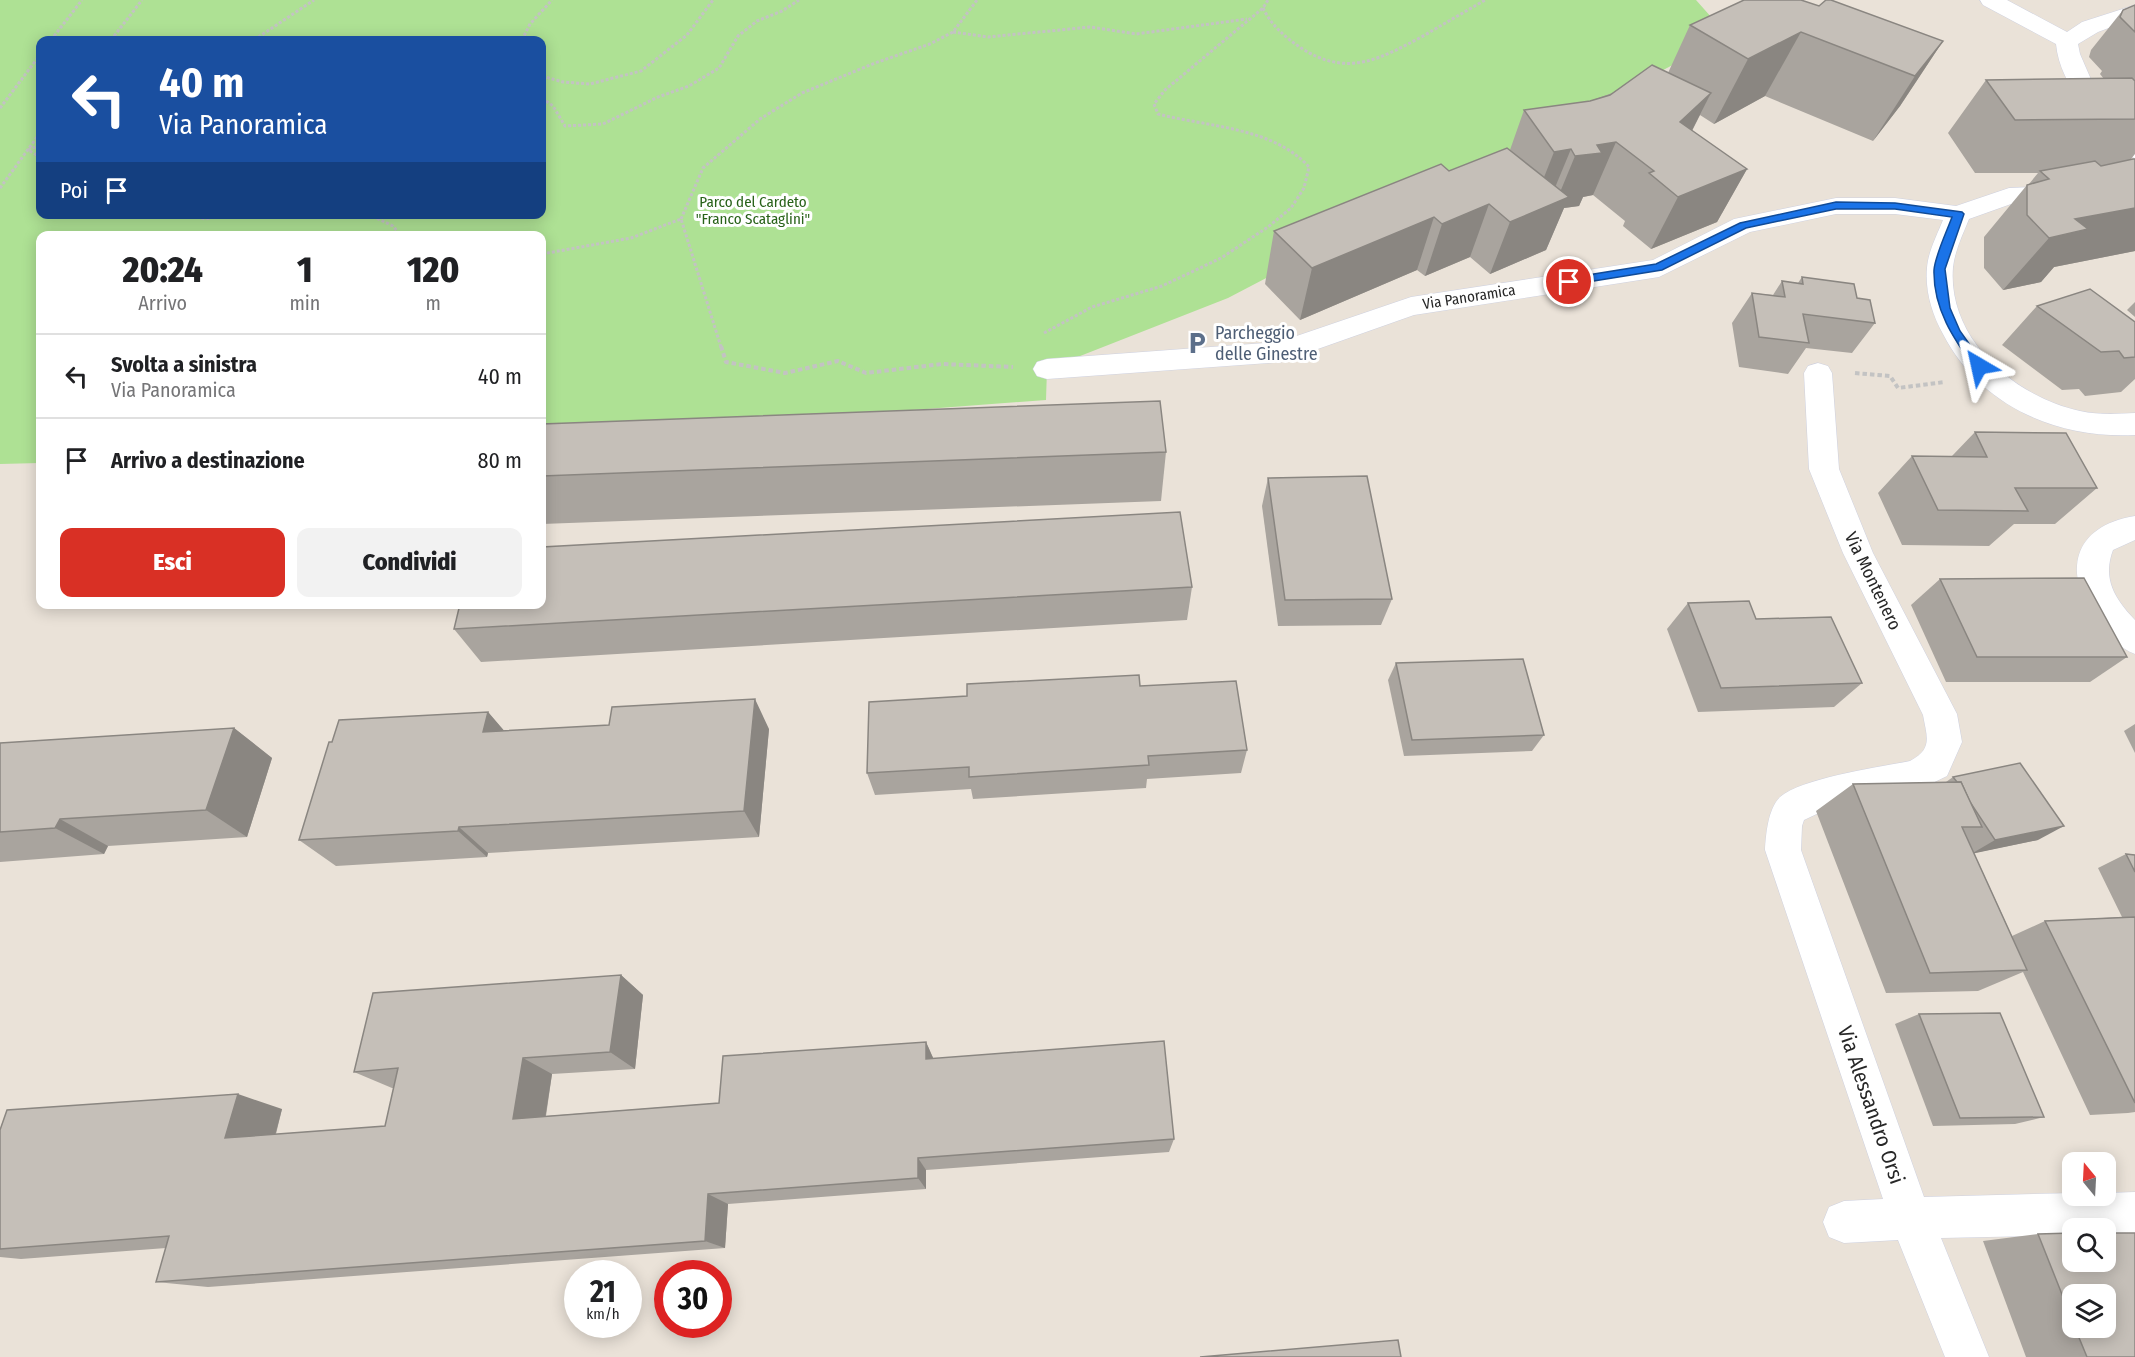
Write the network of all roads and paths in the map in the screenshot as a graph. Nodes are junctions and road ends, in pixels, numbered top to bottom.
1 (82, 0) edge
2 (142, 0) edge
3 (314, 0) edge
4 (552, 0) edge
5 (713, 0) edge
6 (799, 0) edge
7 (977, 0) edge
8 (1268, 0) edge
9 (1485, 0) edge
10 (1991, 0) edge
11 (1263, 8) junction
12 (2135, 11) edge
13 (1249, 19) junction
14 (953, 32) junction
15 (54, 36) edge
16 (114, 36) edge
17 (261, 36) edge
18 (523, 36) edge
19 (2067, 41) junction
20 (36, 60) edge
21 (546, 77) edge
22 (546, 100) edge
23 (0, 108) edge
24 (36, 139) edge
25 (36, 147) edge
26 (28, 150) junction
27 (2135, 151) edge
28 (36, 155) edge
29 (0, 188) edge
30 (2135, 191) edge
31 (1958, 214) junction
32 (378, 219) edge
33 (681, 219) junction
34 (397, 231) edge
35 (546, 253) edge
36 (1037, 336) dead end
37 (1020, 360) dead end
38 (1047, 369) dead end
39 (1818, 373) joint
40 (1988, 377) junction
41 (2135, 424) edge
42 (2135, 528) edge
43 (2135, 640) edge
44 (1783, 850) joint
45 (2135, 1213) edge
46 (1911, 1218) junction
47 (1844, 1221) dead end
48 (1967, 1357) edge

1 - 15 path
2 - 16 path
3 - 17 path
4 - 18 path
5 - 21 path
6 - 22 path
7 - 14 path
8 - 11 path
9 - 11 path
10 - 19 street
11 - 13 path
12 - 19 street
13 - 14 path
13 - 36 path
14 - 33 path
19 - 27 street
20 - 23 path
24 - 26 path
25 - 26 path
26 - 28 path
26 - 29 path
30 - 31 street
31 - 38 street, Via Panoramica
31 - 40 street
32 - 34 path
33 - 35 path
33 - 37 path
39 - 40 path
39 - 44 street, Via Montenero
40 - 41 street
42 - 43 street
44 - 46 street, Via Alessandro Orsi
45 - 46 street
46 - 47 street
46 - 48 street, Via Alessandro Orsi

